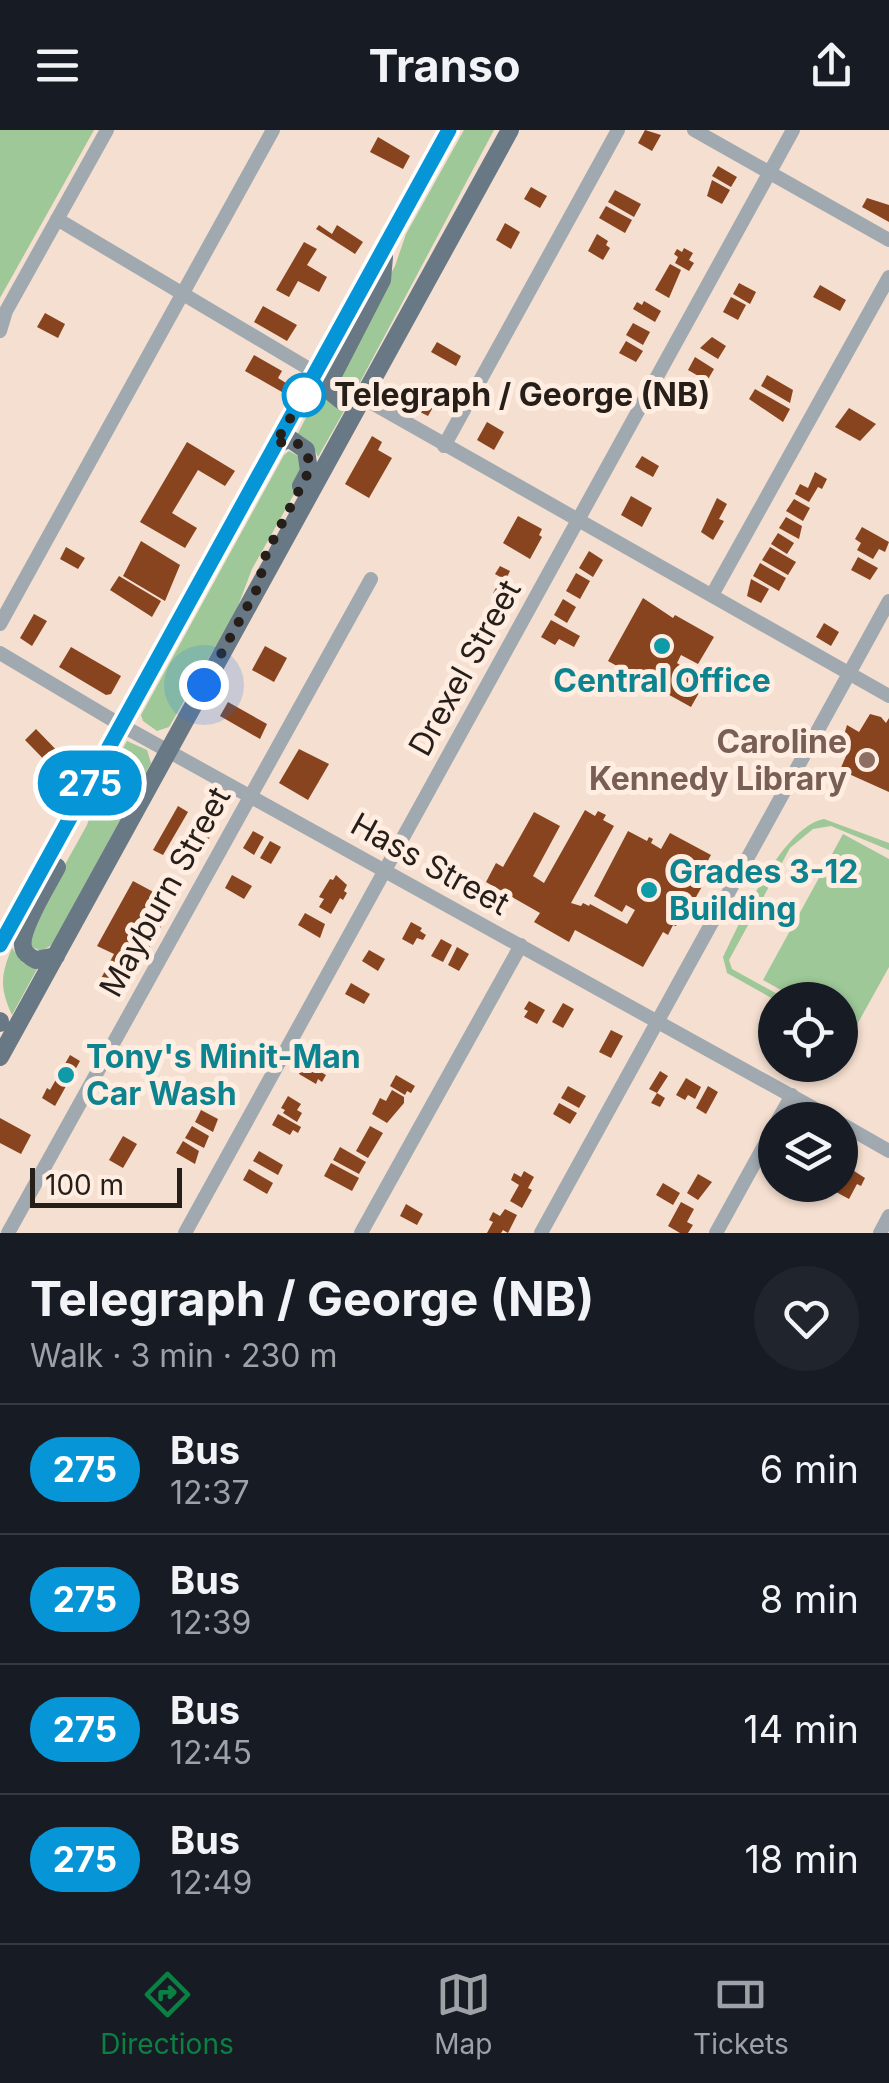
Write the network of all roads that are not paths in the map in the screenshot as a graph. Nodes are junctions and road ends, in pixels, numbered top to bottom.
1 (107, 130) edge
2 (273, 130) edge
3 (449, 130) edge
4 (498, 130) edge
5 (510, 130) edge
6 (618, 130) edge
7 (694, 130) edge
8 (793, 130) edge
9 (770, 173) junction
10 (467, 208) junction
11 (57, 219) junction
12 (889, 240) edge
13 (386, 247) junction
14 (889, 277) edge
15 (182, 294) junction
16 (0, 331) edge
17 (316, 373) junction
18 (363, 398) junction
19 (275, 444) junction
20 (444, 446) junction
21 (579, 520) junction
22 (370, 578) dead end
23 (258, 587) junction
24 (712, 596) junction
25 (889, 601) edge
26 (0, 624) edge
27 (0, 653) edge
28 (849, 674) junction
29 (889, 696) edge
30 (122, 725) junction
31 (168, 749) junction
32 (251, 794) junction
33 (82, 798) junction
34 (385, 870) junction
35 (0, 945) edge
36 (521, 945) junction
37 (56, 956) junction
38 (657, 1021) junction
39 (0, 1056) edge
40 (792, 1095) junction
41 (788, 1102) edge
42 (804, 1102) edge
43 (858, 1133) edge
44 (889, 1151) edge
45 (758, 1156) edge
46 (889, 1216) edge
47 (8, 1233) edge
48 (185, 1233) edge
49 (361, 1233) edge
50 (541, 1233) edge
51 (716, 1233) edge
52 (880, 1233) edge

1 - 11 street
2 - 15 street
3 - 13 main road
4 - 10 main road
5 - 10 main road
6 - 20 street
7 - 9 street
8 - 9 street, Drexel Street
9 - 12 street
9 - 21 street, Drexel Street
10 - 18 main road
11 - 15 street
11 - 16 street
13 - 17 main road
13 - 18 main road
14 - 24 street
15 - 17 street
15 - 26 street
17 - 19 main road
18 - 20 street
18 - 23 main road
19 - 23 main road
19 - 30 main road
20 - 21 street
21 - 24 street
21 - 34 street, Drexel Street
22 - 32 street, Mayburn Street
23 - 31 main road
24 - 28 street
25 - 28 street
27 - 30 street, Hass Street
28 - 29 street
28 - 38 street
30 - 31 street, Hass Street
30 - 33 main road
31 - 32 street, Hass Street
31 - 37 main road
32 - 34 street, Hass Street
32 - 47 street, Mayburn Street
33 - 35 main road
33 - 37 main road
34 - 36 street, Hass Street
34 - 48 street, Drexel Street
36 - 38 street, Hass Street
36 - 49 street
37 - 39 main road
38 - 40 street, Hass Street
38 - 50 street
40 - 41 street
40 - 42 street, Hass Street
43 - 44 street, Hass Street
45 - 51 street
46 - 52 street

